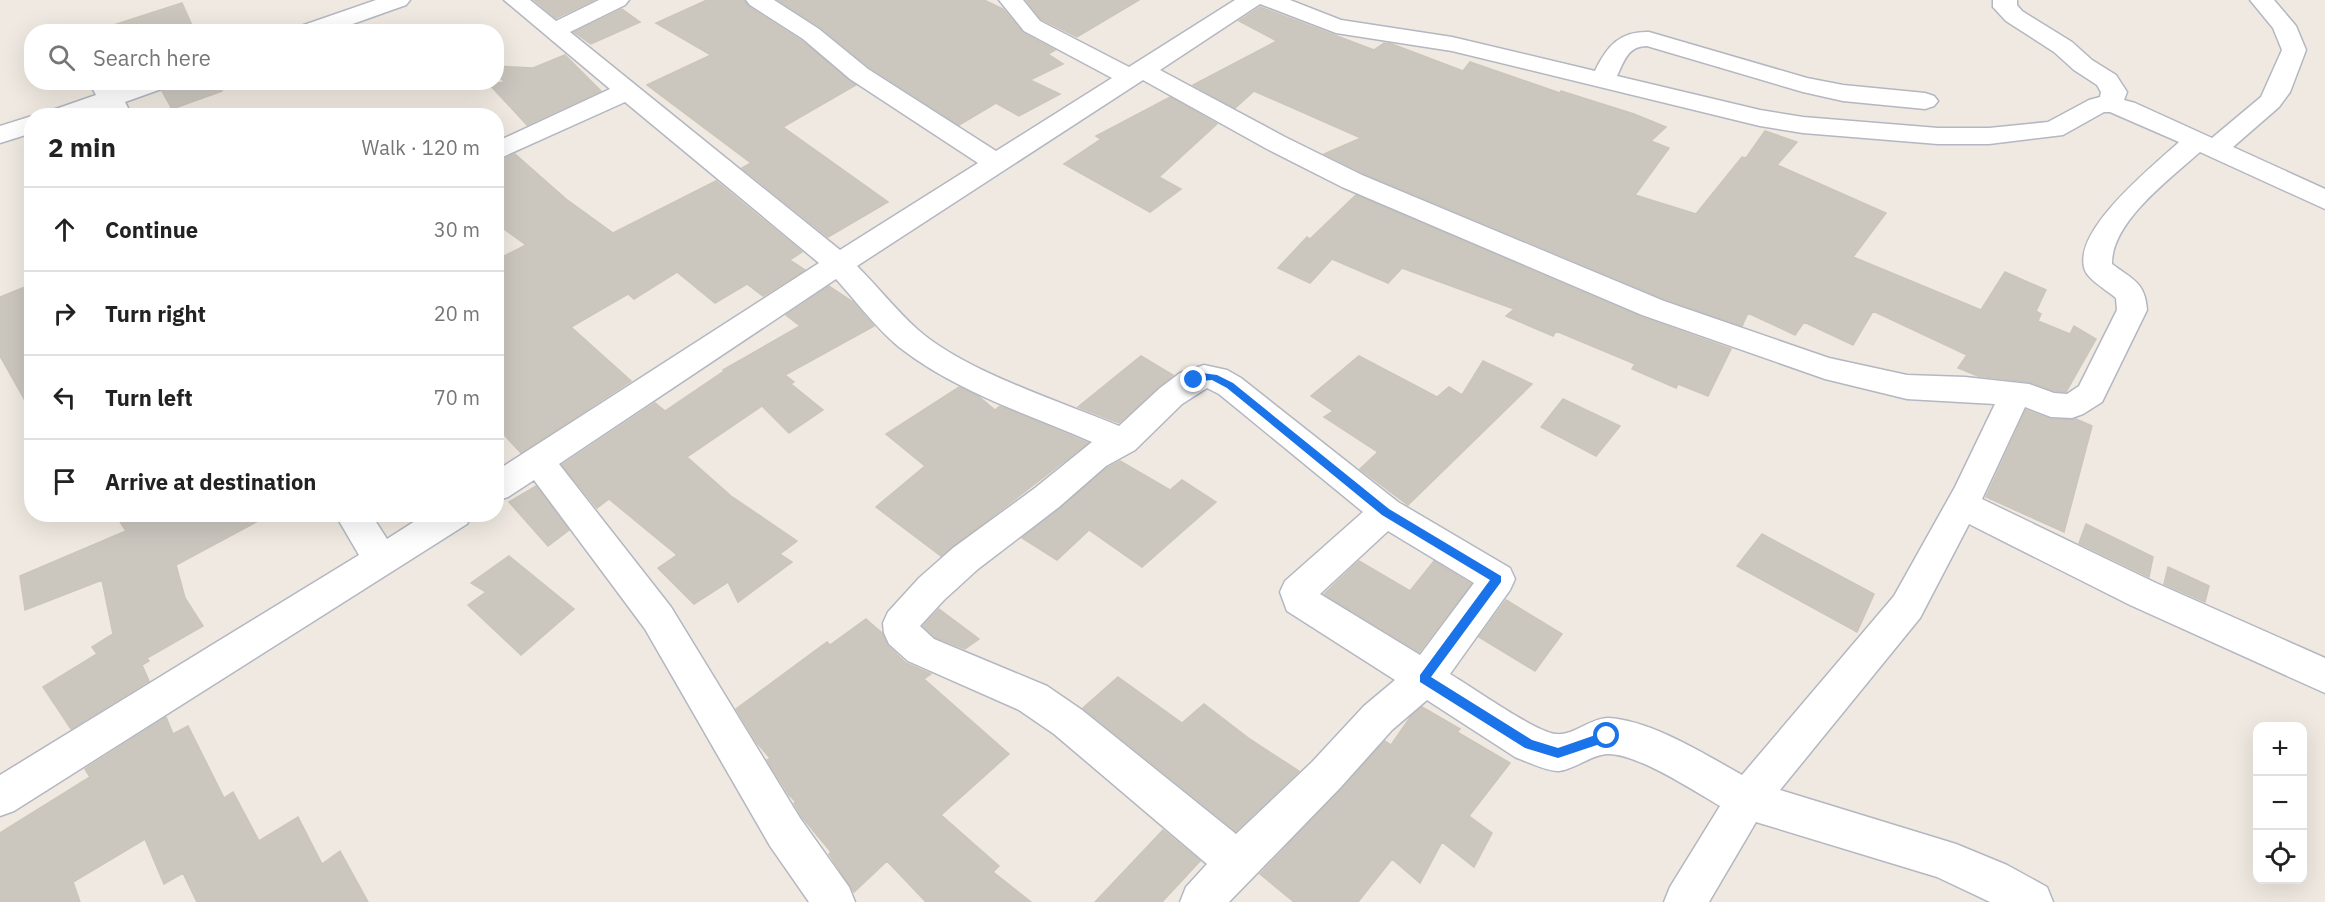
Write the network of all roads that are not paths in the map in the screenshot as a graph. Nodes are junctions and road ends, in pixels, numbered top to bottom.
1 (398, 0) edge
2 (516, 0) edge
3 (617, 0) edge
4 (758, 0) edge
5 (1011, 0) edge
6 (1251, 0) edge
7 (1269, 0) edge
8 (2006, 0) edge
9 (2262, 0) edge
10 (329, 24) edge
11 (554, 31) junction
12 (1748, 68) junction
13 (1136, 74) junction
14 (1603, 80) junction
15 (136, 90) edge
16 (627, 91) junction
17 (111, 99) edge
18 (1925, 101) dead end
19 (2110, 104) junction
20 (83, 108) edge
21 (1717, 108) junction
22 (24, 127) edge
23 (0, 135) edge
24 (2204, 146) junction
25 (504, 148) edge
26 (996, 163) junction
27 (2325, 200) edge
28 (839, 264) junction
29 (2015, 395) junction
30 (1122, 441) junction
31 (538, 461) junction
32 (504, 483) edge
33 (1962, 505) junction
34 (1386, 512) junction
35 (357, 522) edge
36 (443, 522) edge
37 (382, 561) junction
38 (2325, 676) edge
39 (1424, 679) junction
40 (0, 797) edge
41 (1747, 800) junction
42 (1237, 862) junction
43 (834, 902) edge
44 (1201, 902) edge
45 (1685, 902) edge
46 (2032, 902) edge

1 - 10 street
2 - 11 street
3 - 11 street
4 - 26 street
5 - 13 street
6 - 13 street
7 - 14 street
8 - 19 street
9 - 24 street
11 - 16 street
12 - 14 street
12 - 18 street
12 - 21 street
13 - 26 street
13 - 29 street
14 - 21 street
15 - 17 street
16 - 25 street
16 - 28 street
17 - 20 street
19 - 21 street
19 - 24 street
22 - 23 street
24 - 27 street
24 - 29 street
26 - 28 street
28 - 30 street
28 - 31 street
29 - 33 street
30 - 34 street
30 - 42 street
31 - 32 street
31 - 43 street
33 - 38 street
33 - 41 street
34 - 39 street
34 - 39 street
35 - 37 street
36 - 37 street
37 - 40 street
39 - 41 street
39 - 42 street
41 - 45 street
41 - 46 street
42 - 44 street

